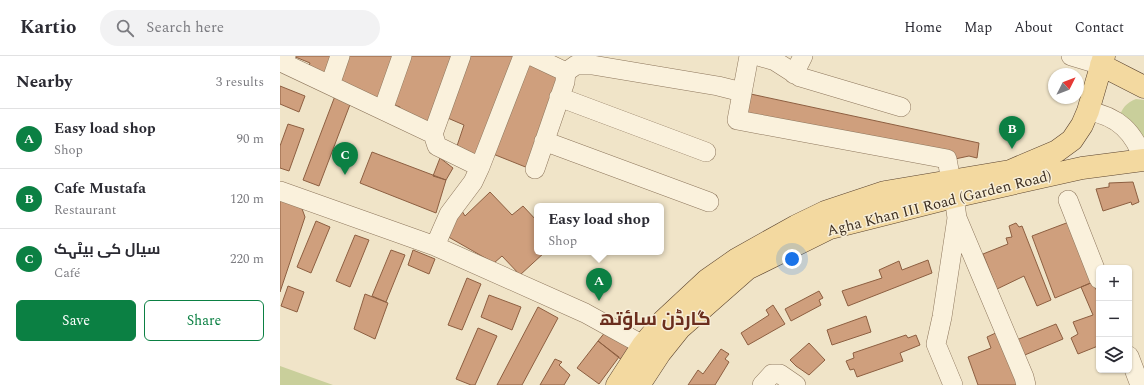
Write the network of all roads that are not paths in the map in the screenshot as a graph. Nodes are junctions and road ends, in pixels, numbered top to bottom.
1 (286, 56) edge
2 (340, 56) edge
3 (402, 56) edge
4 (461, 56) edge
5 (523, 56) edge
6 (532, 56) edge
7 (749, 56) edge
8 (758, 56) edge
9 (803, 56) edge
10 (1070, 56) edge
11 (1103, 61) edge
12 (573, 65) edge
13 (794, 74) junction
14 (330, 85) junction
15 (1144, 87) edge
16 (742, 92) junction
17 (559, 97) junction
18 (901, 107) dead end
19 (383, 110) junction
20 (1088, 111) junction
21 (433, 134) junction
22 (544, 141) junction
23 (706, 152) dead end
24 (1144, 160) edge
25 (480, 167) junction
26 (535, 168) dead end
27 (952, 189) junction
28 (280, 191) edge
29 (1068, 200) dead end
30 (709, 202) dead end
31 (958, 218) junction
32 (435, 246) junction
33 (1096, 271) edge
34 (643, 345) junction
35 (1132, 364) edge
36 (617, 385) edge
37 (639, 385) edge
38 (762, 385) edge
39 (796, 385) edge
40 (953, 385) edge
41 (1026, 385) edge
42 (1140, 385) edge

1 - 14 street
2 - 14 street
3 - 19 street
4 - 21 street
5 - 25 street
6 - 12 street
7 - 16 street
8 - 13 street
9 - 13 street
10 - 11 street
11 - 15 main road
11 - 20 main road, Agha Khan III Road (Garden Road)
12 - 16 street
12 - 17 street
13 - 18 street
14 - 19 street
16 - 27 street
17 - 22 street
17 - 23 street
19 - 21 street
20 - 24 street
20 - 27 main road, Agha Khan III Road (Garden Road)
21 - 25 street
22 - 26 street
22 - 30 street
24 - 27 main road, Agha Khan III Road (Garden Road)
25 - 32 street
27 - 31 street
27 - 34 main road, Agha Khan III Road (Garden Road)
27 - 37 main road, Agha Khan III Road (Garden Road)
28 - 32 street
29 - 33 street
31 - 40 street
31 - 41 street
32 - 34 street
34 - 36 main road, Agha Khan III Road (Garden Road)
35 - 42 street
38 - 39 street

